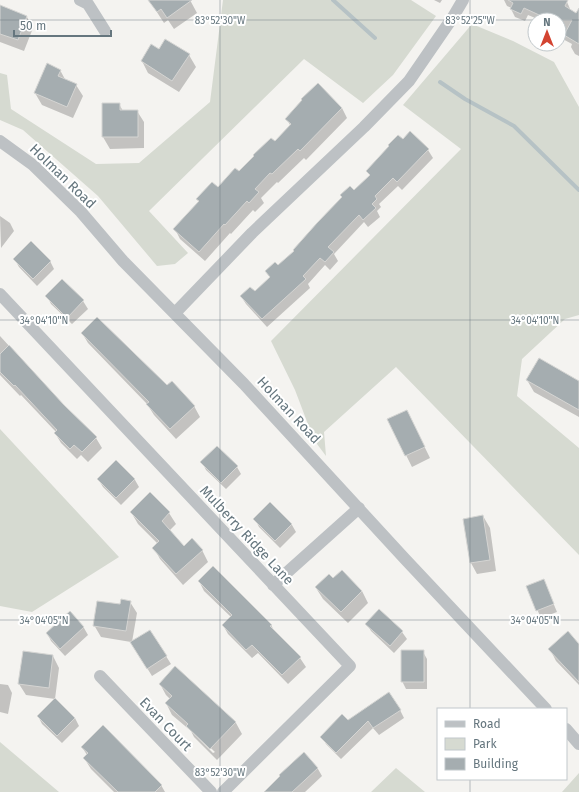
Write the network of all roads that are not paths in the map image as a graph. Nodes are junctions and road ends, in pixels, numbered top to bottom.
1 (80, 0) edge
2 (463, 0) edge
3 (105, 31) dead end
4 (0, 141) edge
5 (0, 294) edge
6 (175, 313) junction
7 (359, 508) junction
8 (272, 585) junction
9 (100, 676) dead end
10 (545, 708) edge
11 (567, 730) edge
12 (579, 744) edge
13 (211, 792) edge
14 (223, 792) edge

1 - 3 street
2 - 6 street
4 - 6 street, Holman Road
5 - 8 street, Mulberry Ridge Lane
6 - 7 street, Holman Road
7 - 8 street
7 - 10 street, Holman Road
8 - 14 street, Mulberry Ridge Lane
9 - 13 street, Evan Court
11 - 12 street

